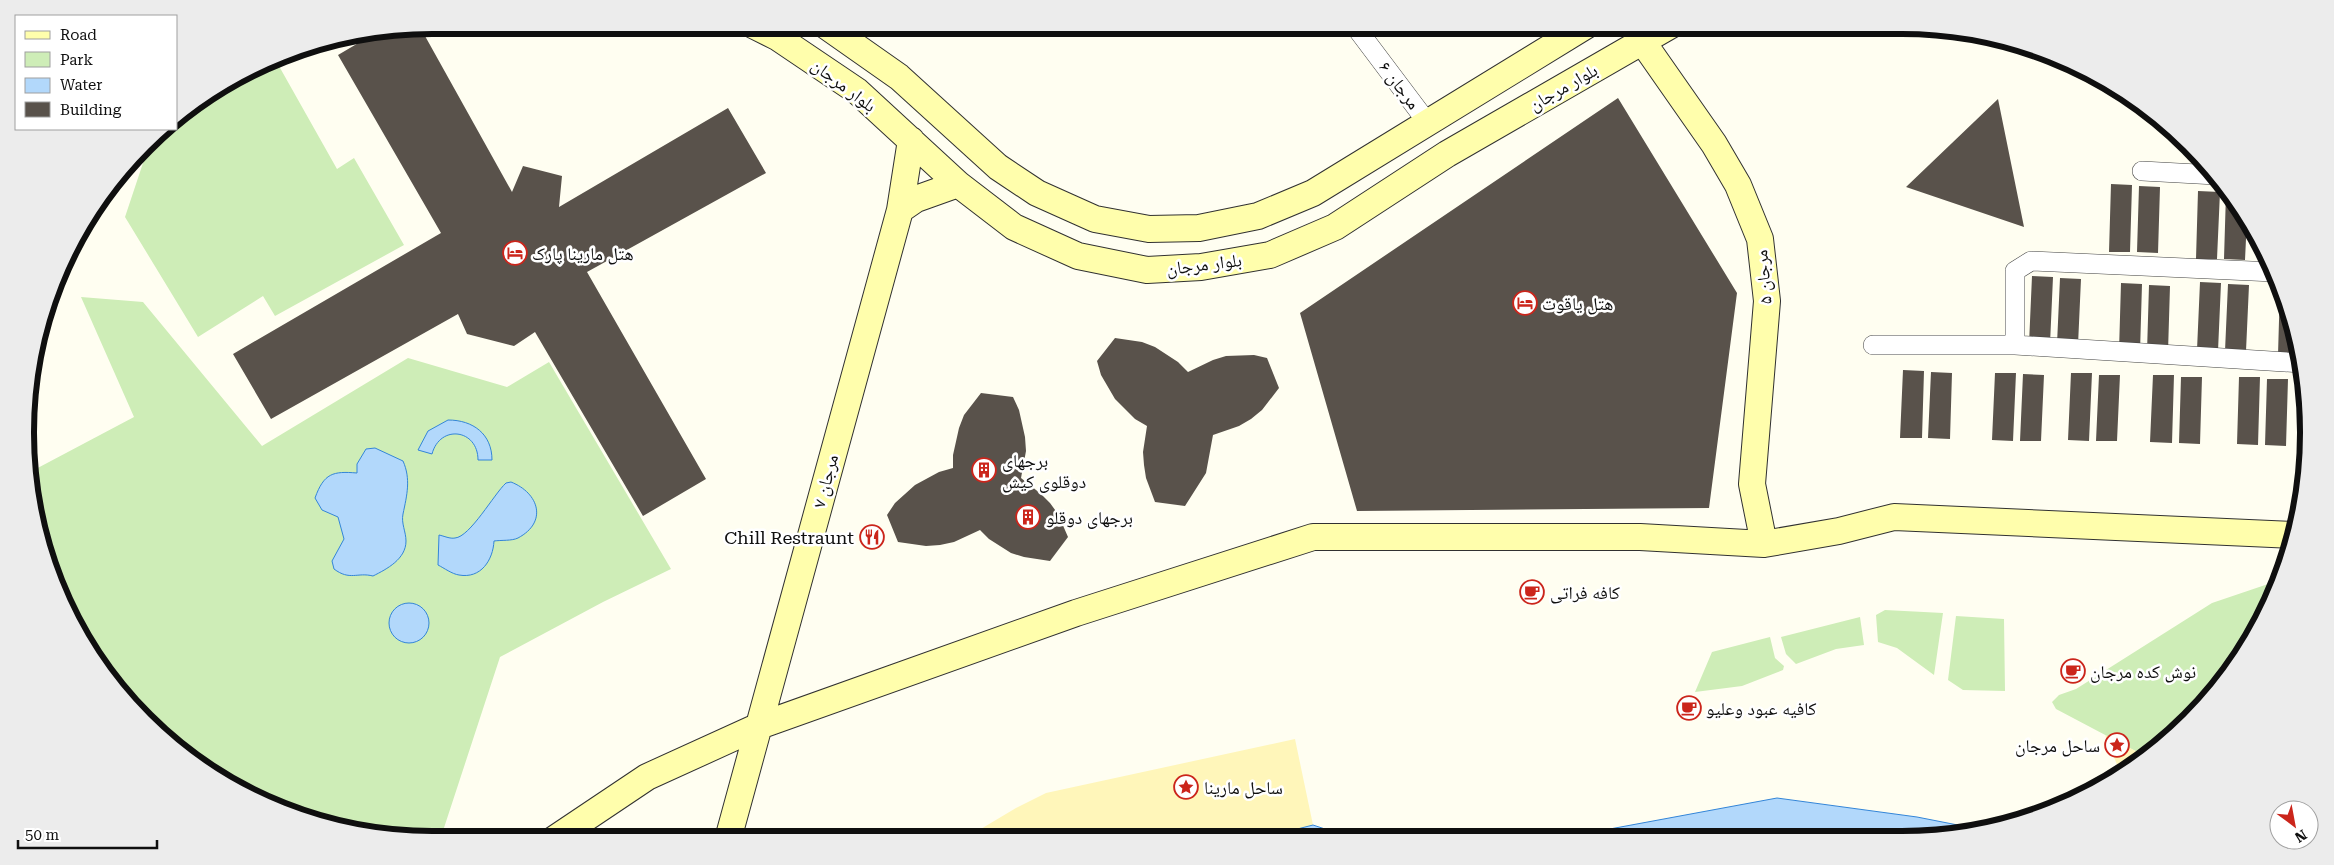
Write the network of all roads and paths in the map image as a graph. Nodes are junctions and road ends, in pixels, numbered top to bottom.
1 (770, 34) edge
2 (838, 34) edge
3 (1361, 34) edge
4 (1572, 34) edge
5 (1655, 34) edge
6 (1642, 41) junction
7 (1427, 122) junction
8 (911, 140) junction
9 (1447, 154) junction
10 (2142, 172) dead end
11 (2205, 175) edge
12 (958, 184) junction
13 (900, 210) junction
14 (2266, 272) edge
15 (2015, 345) junction
16 (1873, 346) dead end
17 (2294, 363) edge
18 (2287, 535) edge
19 (1764, 544) junction
20 (759, 726) junction
21 (566, 831) edge
22 (730, 831) edge

1 - 8 street, بلوار مرجان
2 - 7 street, بلوار مرجان
3 - 7 street, مرجان ۶
4 - 7 street, بلوار مرجان
5 - 6 street, بلوار مرجان
6 - 9 street, بلوار مرجان
6 - 19 street, مرجان ۵
7 - 9 street
8 - 12 street, بلوار مرجان
8 - 13 street, مرجان ۷
9 - 12 street, بلوار مرجان
10 - 11 street
12 - 13 street
13 - 20 street, مرجان ۷
14 - 15 street
15 - 16 street
15 - 17 street
18 - 19 street
19 - 20 street
20 - 21 street
20 - 22 street, مرجان ۷

